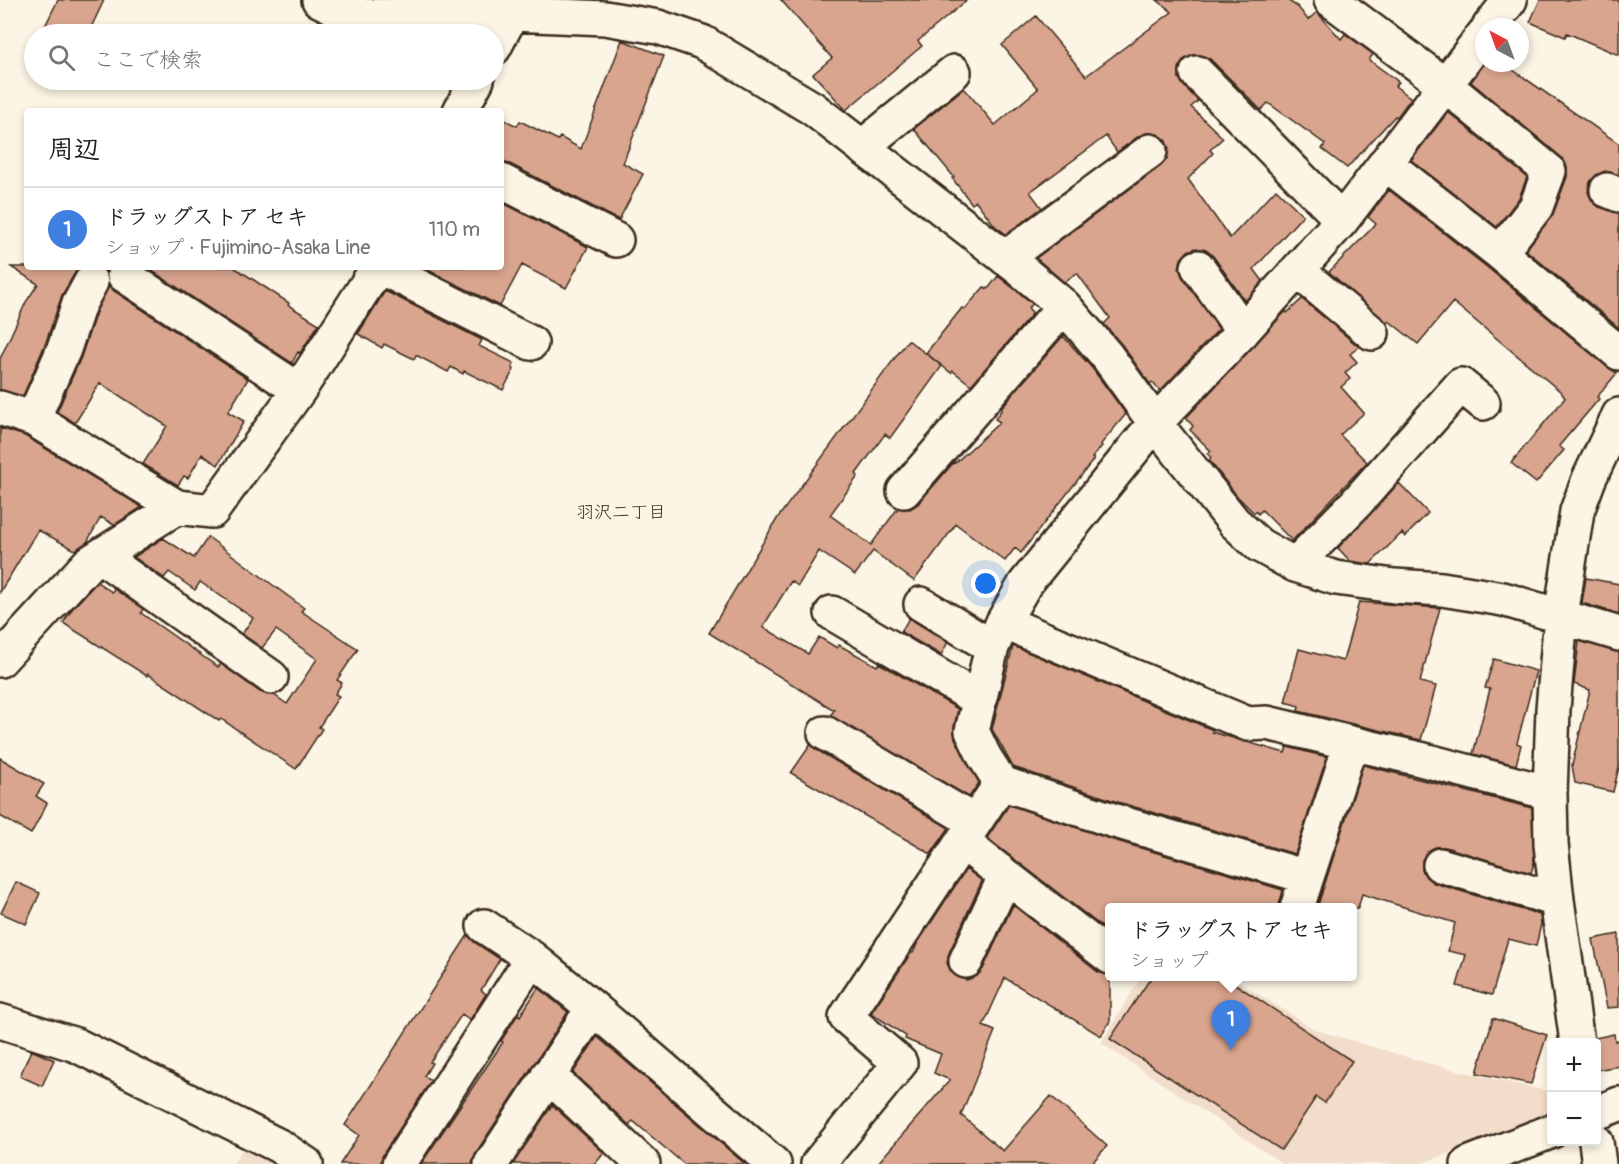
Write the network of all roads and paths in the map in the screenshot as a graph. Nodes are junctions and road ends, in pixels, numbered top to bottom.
1 (319, 0) edge
2 (1331, 0) edge
3 (1510, 0) edge
4 (515, 7) edge
5 (611, 9) edge
6 (1497, 18) edge
7 (504, 28) edge
8 (1475, 46) edge
9 (954, 72) dead end
10 (1197, 73) dead end
11 (1445, 85) junction
12 (472, 90) edge
13 (462, 108) edge
14 (862, 147) junction
15 (1150, 151) dead end
16 (1385, 163) junction
17 (504, 183) edge
18 (1342, 220) junction
19 (616, 240) dead end
20 (1500, 253) junction
21 (1005, 258) junction
22 (1198, 267) dead end
23 (377, 270) edge
24 (385, 270) edge
25 (1298, 271) junction
26 (124, 275) dead end
27 (91, 282) dead end
28 (1064, 306) junction
29 (1243, 332) junction
30 (1372, 333) dead end
31 (531, 343) dead end
32 (1619, 353) edge
33 (299, 390) junction
34 (1483, 402) dead end
35 (0, 408) edge
36 (1619, 415) edge
37 (33, 419) junction
38 (1155, 423) junction
39 (1611, 454) edge
40 (904, 491) dead end
41 (177, 507) junction
42 (100, 556) junction
43 (1295, 565) junction
44 (921, 604) dead end
45 (832, 613) dead end
46 (1561, 616) junction
47 (998, 634) junction
48 (1619, 634) edge
49 (0, 660) edge
50 (271, 677) dead end
51 (978, 699) junction
52 (825, 733) dead end
53 (1351, 743) junction
54 (1001, 783) junction
55 (1550, 793) junction
56 (969, 832) junction
57 (1440, 866) dead end
58 (1005, 877) junction
59 (1307, 877) junction
60 (1557, 900) junction
61 (1299, 903) edge
62 (484, 926) dead end
63 (1105, 953) edge
64 (532, 958) junction
65 (966, 961) dead end
66 (593, 1008) junction
67 (0, 1021) edge
68 (1576, 1038) edge
69 (548, 1075) junction
70 (1619, 1104) edge
71 (1601, 1112) edge
72 (1601, 1116) edge
73 (1619, 1122) edge
74 (1547, 1133) edge
75 (1597, 1146) edge
76 (306, 1164) edge
77 (399, 1164) edge
78 (491, 1164) edge
79 (643, 1164) edge
80 (774, 1164) edge
81 (818, 1164) edge
82 (1468, 1164) edge
83 (1599, 1164) edge

1 - 4 street
2 - 11 street
3 - 6 street
4 - 5 street
4 - 7 street
5 - 14 street
8 - 11 street
9 - 14 street
10 - 18 street
11 - 16 street
11 - 20 street
12 - 13 street
14 - 21 street
15 - 21 street
16 - 18 street
16 - 20 street
17 - 19 street
18 - 25 street
20 - 32 street
21 - 28 street
22 - 29 street
23 - 33 street
24 - 31 street
25 - 29 street
25 - 30 street
26 - 33 street
27 - 37 street
28 - 38 street
28 - 40 street
29 - 38 street
33 - 41 street
34 - 43 street
35 - 37 street
36 - 39 street
37 - 41 street
38 - 43 street
38 - 47 street
39 - 46 street
41 - 42 street
42 - 49 street
42 - 50 street
43 - 46 street
44 - 47 street
45 - 51 street
46 - 48 street
46 - 55 street
47 - 51 street
47 - 53 street
51 - 54 street
52 - 56 street
53 - 55 street
53 - 59 street
54 - 56 street
54 - 59 street
55 - 60 street
56 - 58 street
56 - 81 street
57 - 60 street
58 - 63 street
58 - 65 street
59 - 61 street
60 - 68 street
62 - 64 street
64 - 66 street
64 - 77 street
66 - 69 street
66 - 80 street
67 - 76 street
69 - 78 street
69 - 79 street
70 - 71 street
72 - 73 street
74 - 82 street
75 - 83 street

